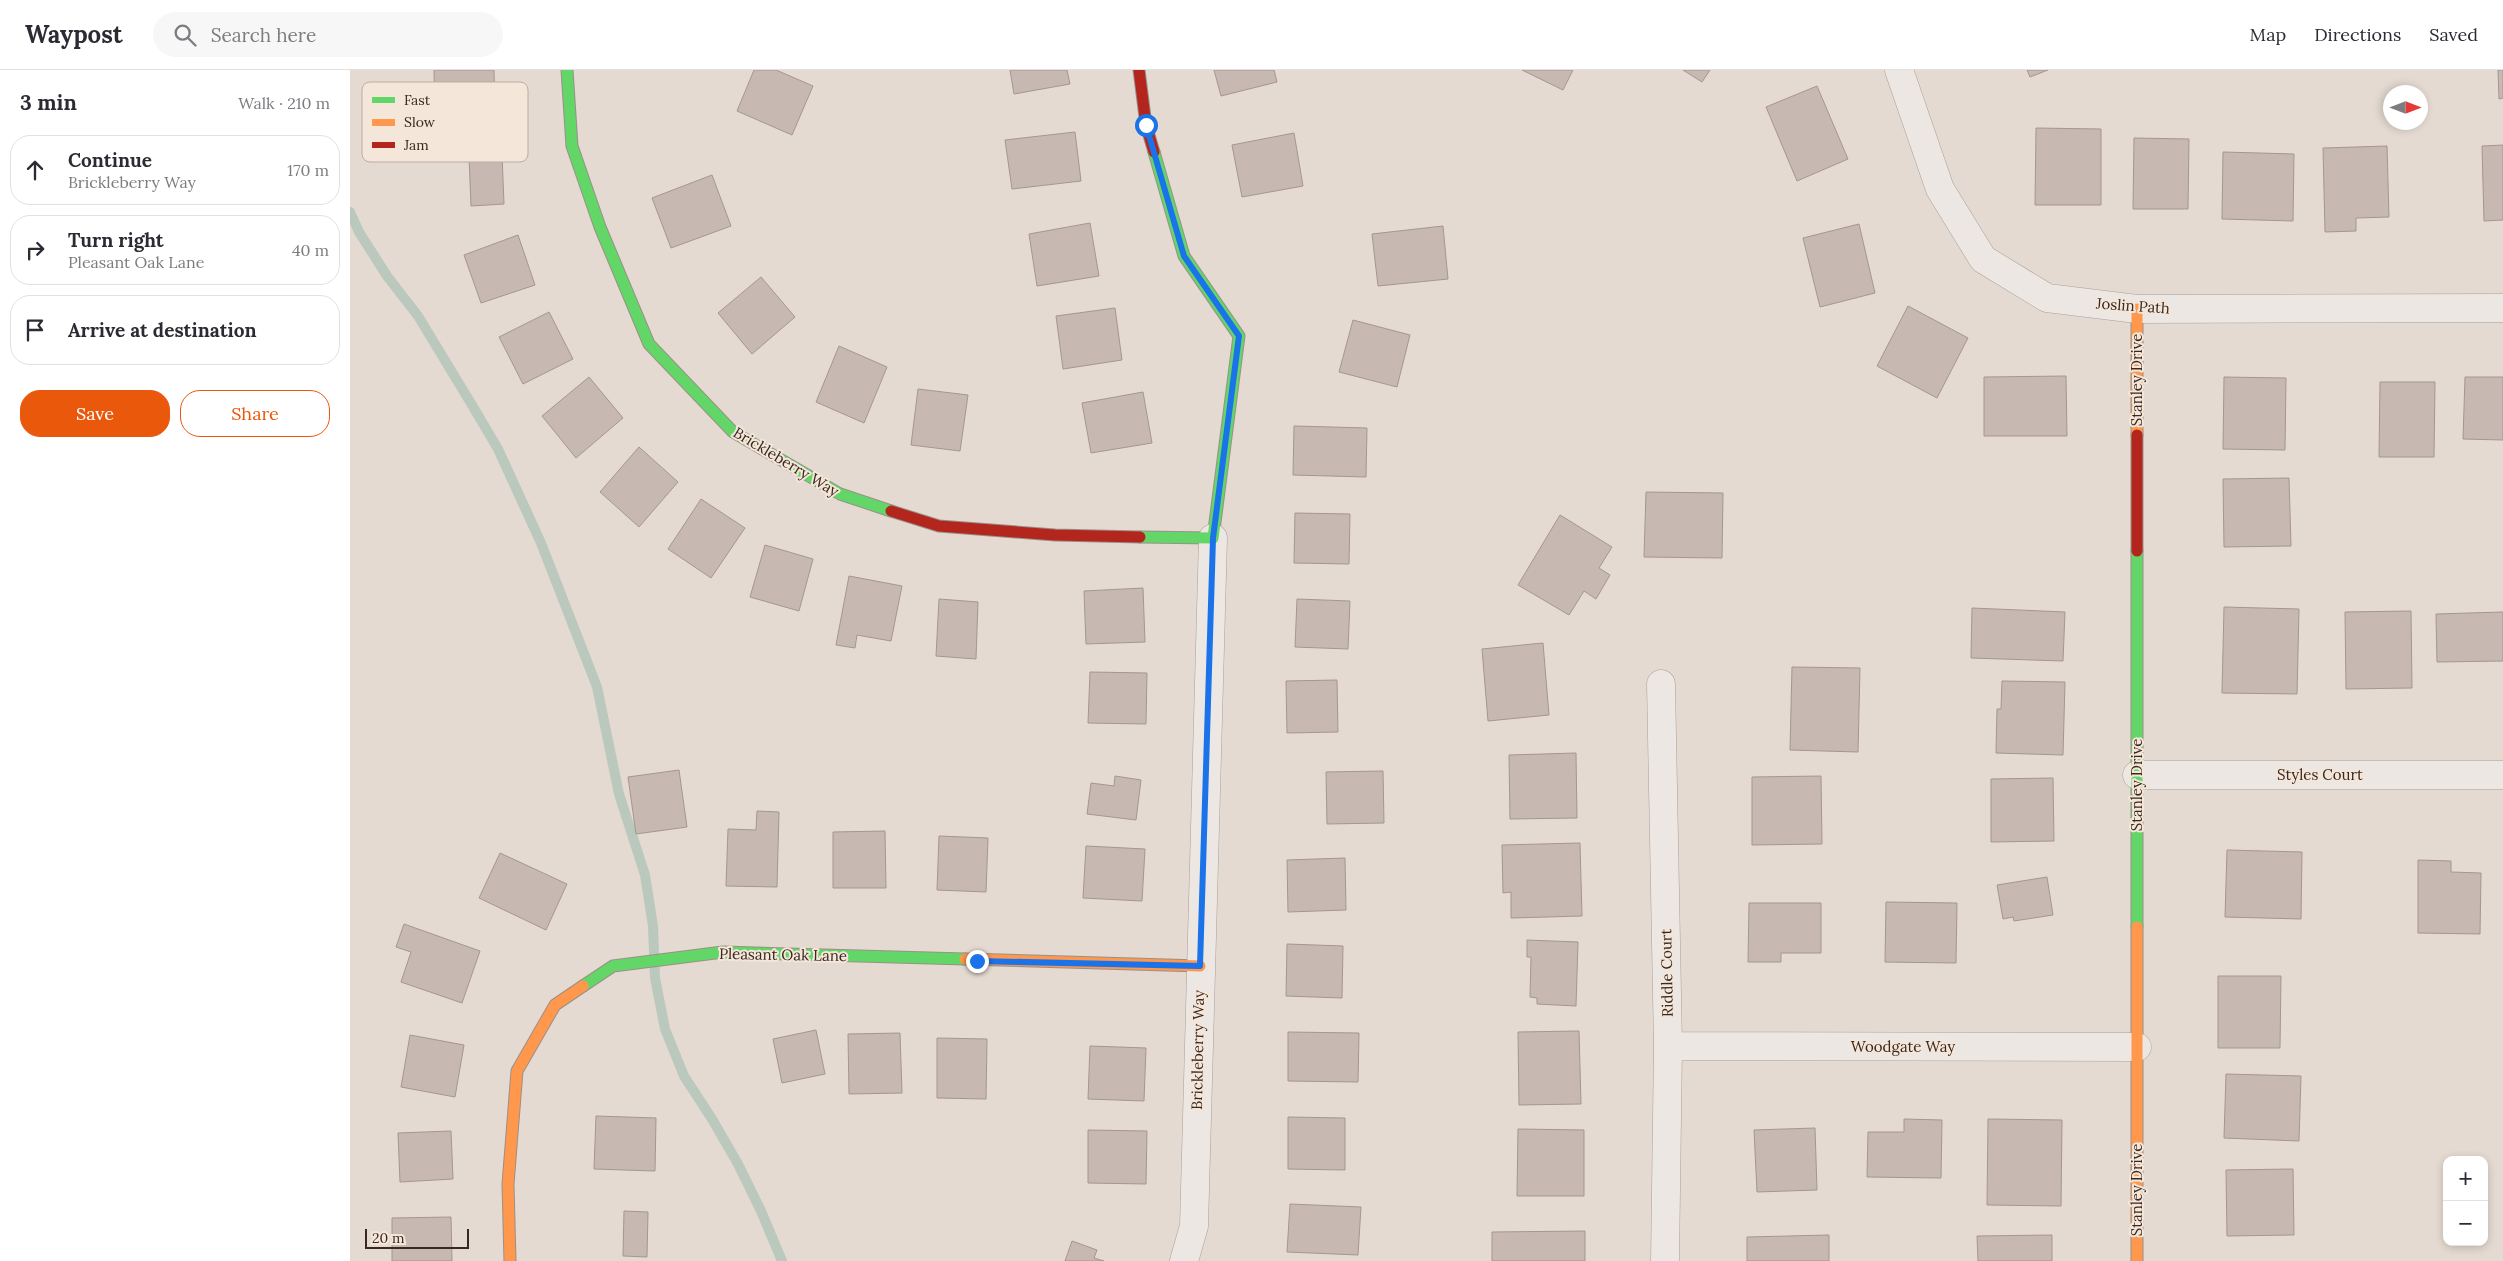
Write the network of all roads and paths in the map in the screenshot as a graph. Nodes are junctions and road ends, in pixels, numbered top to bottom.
1 (568, 70) edge
2 (1139, 70) edge
3 (1899, 70) edge
4 (2503, 308) edge
5 (2137, 309) junction
6 (1213, 538) junction
7 (1661, 684) dead end
8 (2137, 775) junction
9 (2503, 775) edge
10 (1200, 966) junction
11 (1668, 1046) junction
12 (2137, 1047) junction
13 (510, 1261) edge
14 (1184, 1261) edge
15 (1666, 1261) edge
16 (2137, 1261) edge

1 - 6 street, Brickleberry Way
2 - 6 street, Brickleberry Way
3 - 5 street, Joslin Path
4 - 5 street, Joslin Path
5 - 8 street, Stanley Drive
6 - 10 street, Brickleberry Way
7 - 11 street, Riddle Court
8 - 9 street, Styles Court
8 - 12 street, Stanley Drive
10 - 13 street, Pleasant Oak Lane
10 - 14 street, Brickleberry Way
11 - 12 street, Woodgate Way
11 - 15 street, Riddle Court
12 - 16 street, Stanley Drive

